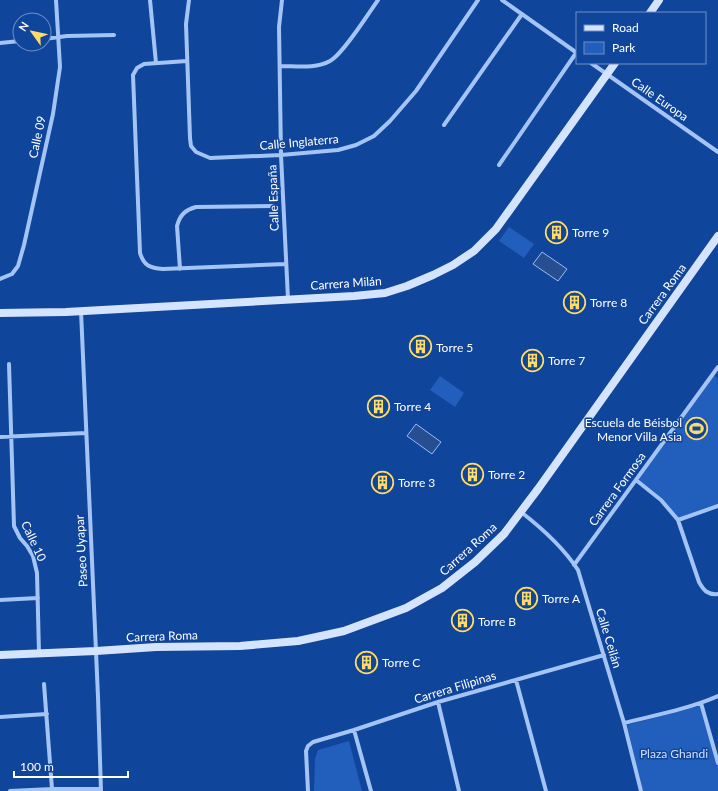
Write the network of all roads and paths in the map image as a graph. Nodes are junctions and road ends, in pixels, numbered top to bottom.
1 (56, 0) edge
2 (150, 0) edge
3 (189, 0) edge
4 (282, 0) edge
5 (378, 0) edge
6 (478, 0) edge
7 (502, 0) edge
8 (659, 0) edge
9 (651, 12) edge
10 (522, 14) junction
11 (114, 35) dead end
12 (58, 37) junction
13 (52, 38) edge
14 (12, 42) edge
15 (0, 43) edge
16 (576, 52) edge
17 (576, 54) edge
18 (187, 61) junction
19 (156, 63) junction
20 (592, 64) edge
21 (614, 64) edge
22 (281, 66) junction
23 (607, 74) junction
24 (444, 125) dead end
25 (718, 152) edge
26 (281, 155) junction
27 (499, 165) dead end
28 (273, 206) dead end
29 (718, 236) edge
30 (285, 264) junction
31 (180, 269) junction
32 (0, 279) edge
33 (288, 299) junction
34 (81, 311) junction
35 (0, 313) edge
36 (9, 364) dead end
37 (718, 367) edge
38 (714, 373) junction
39 (718, 377) edge
40 (86, 433) junction
41 (10, 436) junction
42 (0, 437) edge
43 (636, 480) junction
44 (718, 506) edge
45 (520, 511) junction
46 (678, 520) junction
47 (574, 565) junction
48 (718, 594) edge
49 (38, 598) junction
50 (0, 600) edge
51 (96, 651) junction
52 (39, 654) junction
53 (0, 655) edge
54 (604, 655) junction
55 (516, 680) junction
56 (44, 684) dead end
57 (718, 696) edge
58 (438, 702) junction
59 (701, 703) junction
60 (47, 714) junction
61 (0, 717) edge
62 (624, 723) junction
63 (354, 730) junction
64 (718, 763) edge
65 (52, 789) junction
66 (101, 790) edge
67 (10, 791) edge
68 (16, 791) edge
69 (308, 791) edge
70 (371, 791) edge
71 (459, 791) edge
72 (546, 791) edge
73 (641, 791) edge

1 - 12 street, Calle 09
2 - 19 street
3 - 18 street
4 - 22 street, Calle España
5 - 22 street
6 - 26 street, Calle Inglaterra
7 - 10 street
8 - 9 street
10 - 16 street
10 - 24 street
11 - 12 street
12 - 13 street
12 - 32 street, Calle 09
14 - 15 street
17 - 27 street
18 - 19 street
18 - 26 street, Calle Inglaterra
19 - 31 street
20 - 23 street, Calle Europa
21 - 23 street, Carrera Milán
22 - 26 street, Calle España
23 - 25 street, Calle Europa
23 - 33 street, Carrera Milán
26 - 30 street, Calle España
28 - 31 street
29 - 45 street, Carrera Roma
30 - 31 street
30 - 33 street, Calle España
33 - 34 street, Carrera Milán
34 - 35 street, Carrera Milán
34 - 40 street, Paseo Uyapar
36 - 41 street, Calle 10
37 - 38 street, Carrera Formosa
38 - 39 street
38 - 43 street, Carrera Formosa
40 - 41 street
40 - 51 street, Paseo Uyapar
41 - 42 street
41 - 49 street, Calle 10
43 - 46 street
43 - 47 street, Carrera Formosa
44 - 46 street
45 - 47 street, Calle Ceilán
45 - 51 street, Carrera Roma
46 - 48 street
47 - 54 street, Calle Ceilán
49 - 50 street
49 - 52 street, Calle 10
51 - 52 street, Carrera Roma
51 - 66 street, Paseo Uyapar
52 - 53 street, Carrera Roma
54 - 55 street, Carrera Filipinas
54 - 62 street, Calle Ceilán
55 - 58 street, Carrera Filipinas
55 - 72 street
56 - 60 street
57 - 59 street
58 - 63 street, Carrera Filipinas
58 - 71 street
59 - 62 street
59 - 64 street
60 - 61 street
60 - 65 street
62 - 73 street, Calle Ceilán
63 - 69 street, Carrera Filipinas
63 - 70 street
65 - 66 street
65 - 68 street
67 - 68 street

